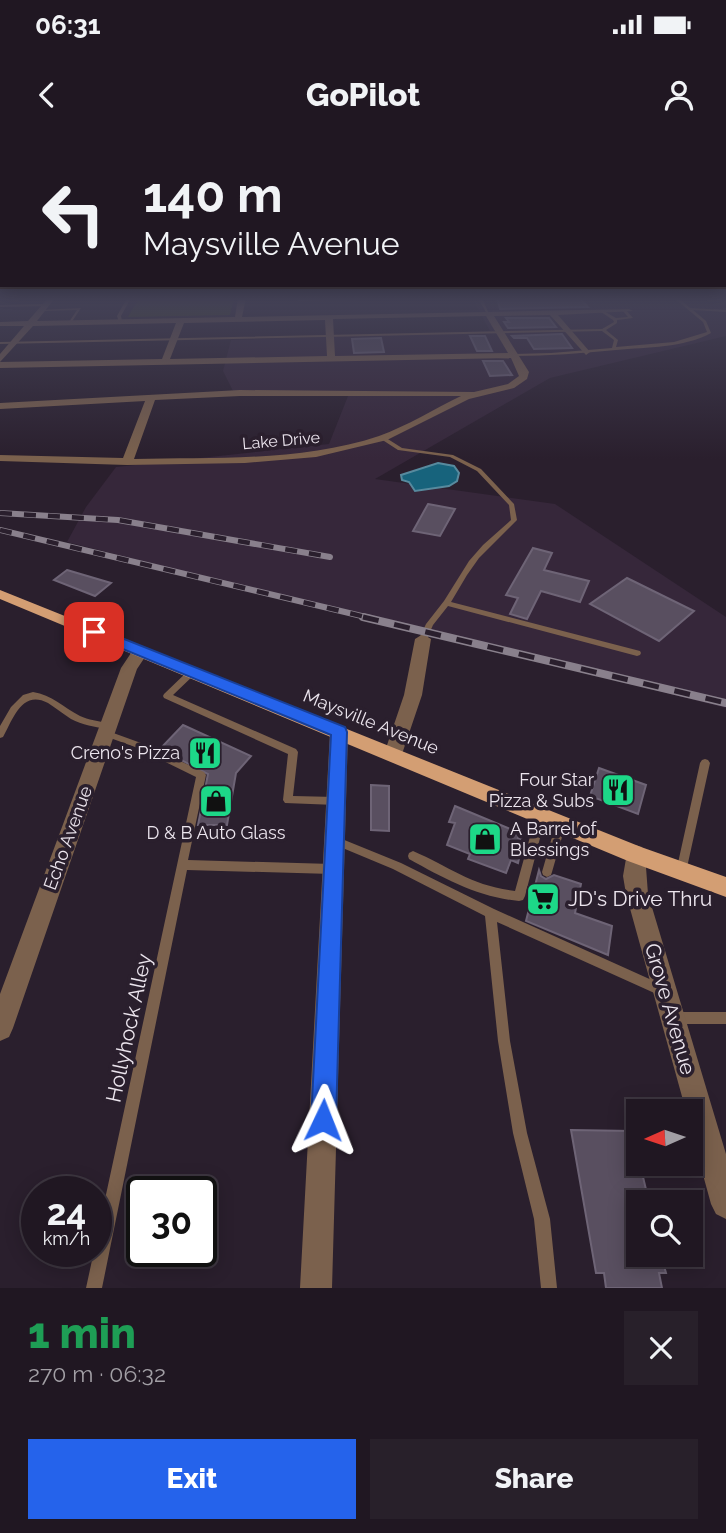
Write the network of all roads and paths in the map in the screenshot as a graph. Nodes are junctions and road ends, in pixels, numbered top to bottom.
1 (169, 352) edge
2 (331, 352) edge
3 (512, 352) edge
4 (586, 352) joint
5 (590, 352) edge
6 (514, 355) junction
7 (331, 358) junction
8 (165, 362) junction
9 (0, 365) edge
10 (480, 392) junction
11 (152, 396) junction
12 (0, 406) edge
13 (383, 438) junction
14 (0, 458) edge
15 (127, 462) junction
16 (0, 594) edge
17 (446, 603) junction
18 (423, 639) joint
19 (141, 651) junction
20 (637, 653) dead end
21 (192, 672) junction
22 (106, 729) junction
23 (339, 732) junction
24 (0, 735) edge
25 (393, 754) junction
26 (705, 763) dead end
27 (336, 801) junction
28 (541, 815) junction
29 (561, 823) junction
30 (335, 841) junction
31 (635, 854) junction
32 (413, 856) dead end
33 (184, 865) junction
34 (334, 869) junction
35 (547, 872) dead end
36 (681, 872) junction
37 (726, 887) edge
38 (491, 913) junction
39 (664, 991) junction
40 (672, 1018) junction
41 (726, 1018) edge
42 (0, 1028) edge
43 (726, 1204) edge
44 (93, 1288) edge
45 (316, 1288) edge
46 (549, 1288) edge

1 - 8 street
2 - 7 street
3 - 6 street
4 - 5 lane
4 - 6 lane
6 - 7 street
6 - 10 street, Lake Drive
7 - 8 street
8 - 9 street
10 - 11 street
10 - 13 street, Lake Drive
11 - 12 street
11 - 15 street
13 - 15 street, Lake Drive
13 - 17 lane
14 - 15 street, Lake Drive
16 - 19 main road, Maysville Avenue
17 - 18 lane
17 - 20 lane
18 - 25 street
19 - 21 main road, Maysville Avenue
19 - 22 street, Echo Avenue
21 - 23 main road, Maysville Avenue
21 - 27 lane
22 - 24 lane
22 - 33 lane, Hollyhock Alley
22 - 42 street, Echo Avenue
23 - 25 main road, Maysville Avenue
23 - 27 street
25 - 28 main road, Maysville Avenue
26 - 36 lane
27 - 30 street
28 - 29 main road, Maysville Avenue
28 - 32 lane
29 - 31 main road, Maysville Avenue
29 - 35 lane
30 - 34 street
30 - 38 lane
31 - 36 main road, Maysville Avenue
31 - 39 street, Grove Avenue
33 - 34 lane
33 - 44 lane, Hollyhock Alley
34 - 45 street
36 - 37 main road, Maysville Avenue
38 - 39 lane
38 - 46 lane
39 - 40 street, Grove Avenue
40 - 41 lane
40 - 43 street, Grove Avenue

